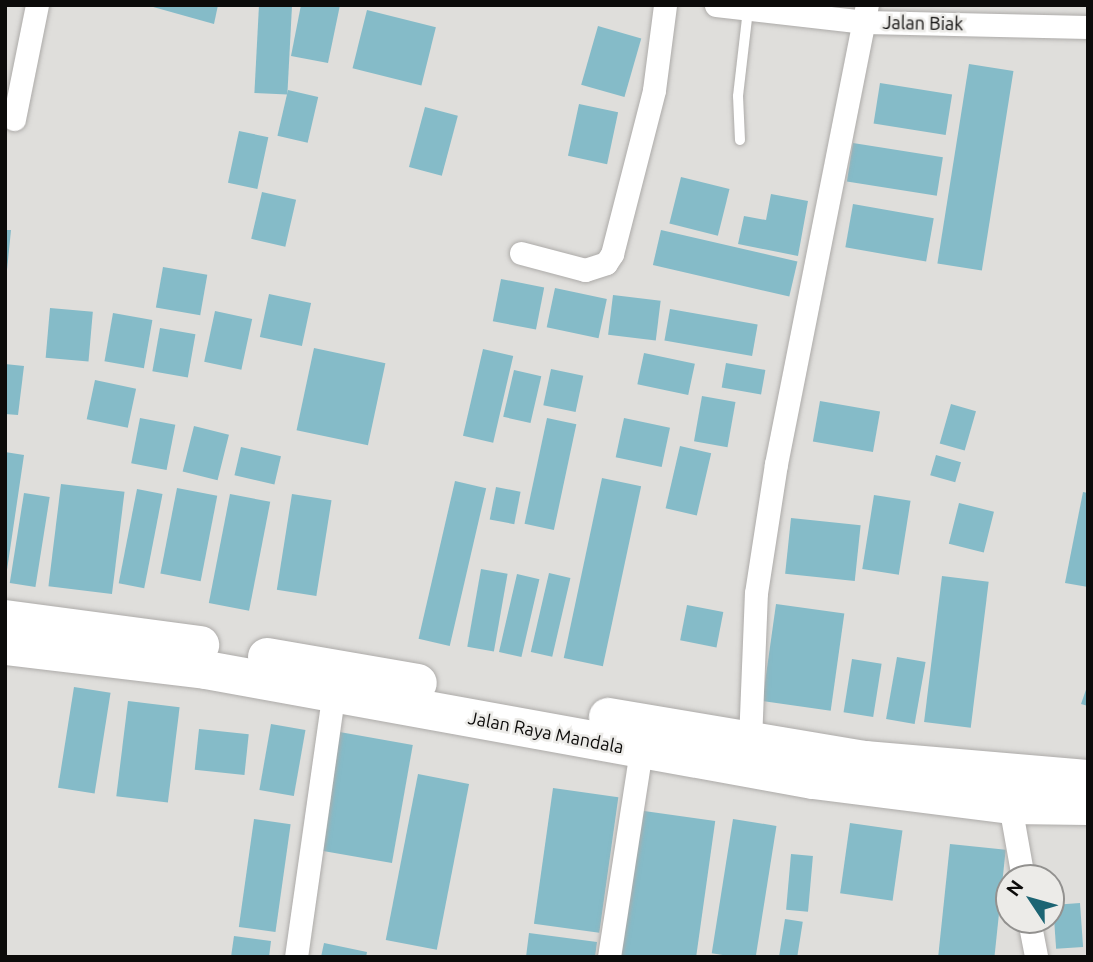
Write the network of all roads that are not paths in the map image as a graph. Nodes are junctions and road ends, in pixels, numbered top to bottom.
1 (37, 5) edge
2 (665, 5) edge
3 (716, 5) edge
4 (748, 9) junction
5 (866, 13) edge
6 (1088, 27) edge
7 (14, 119) dead end
8 (740, 140) dead end
9 (521, 253) dead end
10 (5, 619) edge
11 (5, 646) edge
12 (208, 659) junction
13 (333, 696) junction
14 (750, 741) junction
15 (641, 750) junction
16 (1088, 779) edge
17 (1010, 804) junction
18 (1088, 806) edge
19 (1021, 864) edge
20 (1032, 934) edge
21 (296, 957) edge
22 (609, 957) edge
23 (1036, 957) edge

1 - 7 street
2 - 9 street
3 - 4 street, Jalan Biak
4 - 5 street, Jalan Biak
4 - 8 lane
5 - 6 street, Jalan Biak
5 - 14 street
10 - 12 highway, Jalan Raya Mandala
11 - 12 highway, Jalan Raya Mandala
12 - 13 highway, Jalan Raya Mandala
12 - 14 highway, Jalan Raya Mandala
13 - 15 highway, Jalan Raya Mandala
13 - 21 street
14 - 16 highway, Jalan Raya Mandala
15 - 17 highway, Jalan Raya Mandala
15 - 22 street
17 - 18 highway, Jalan Raya Mandala
17 - 19 street
20 - 23 street

